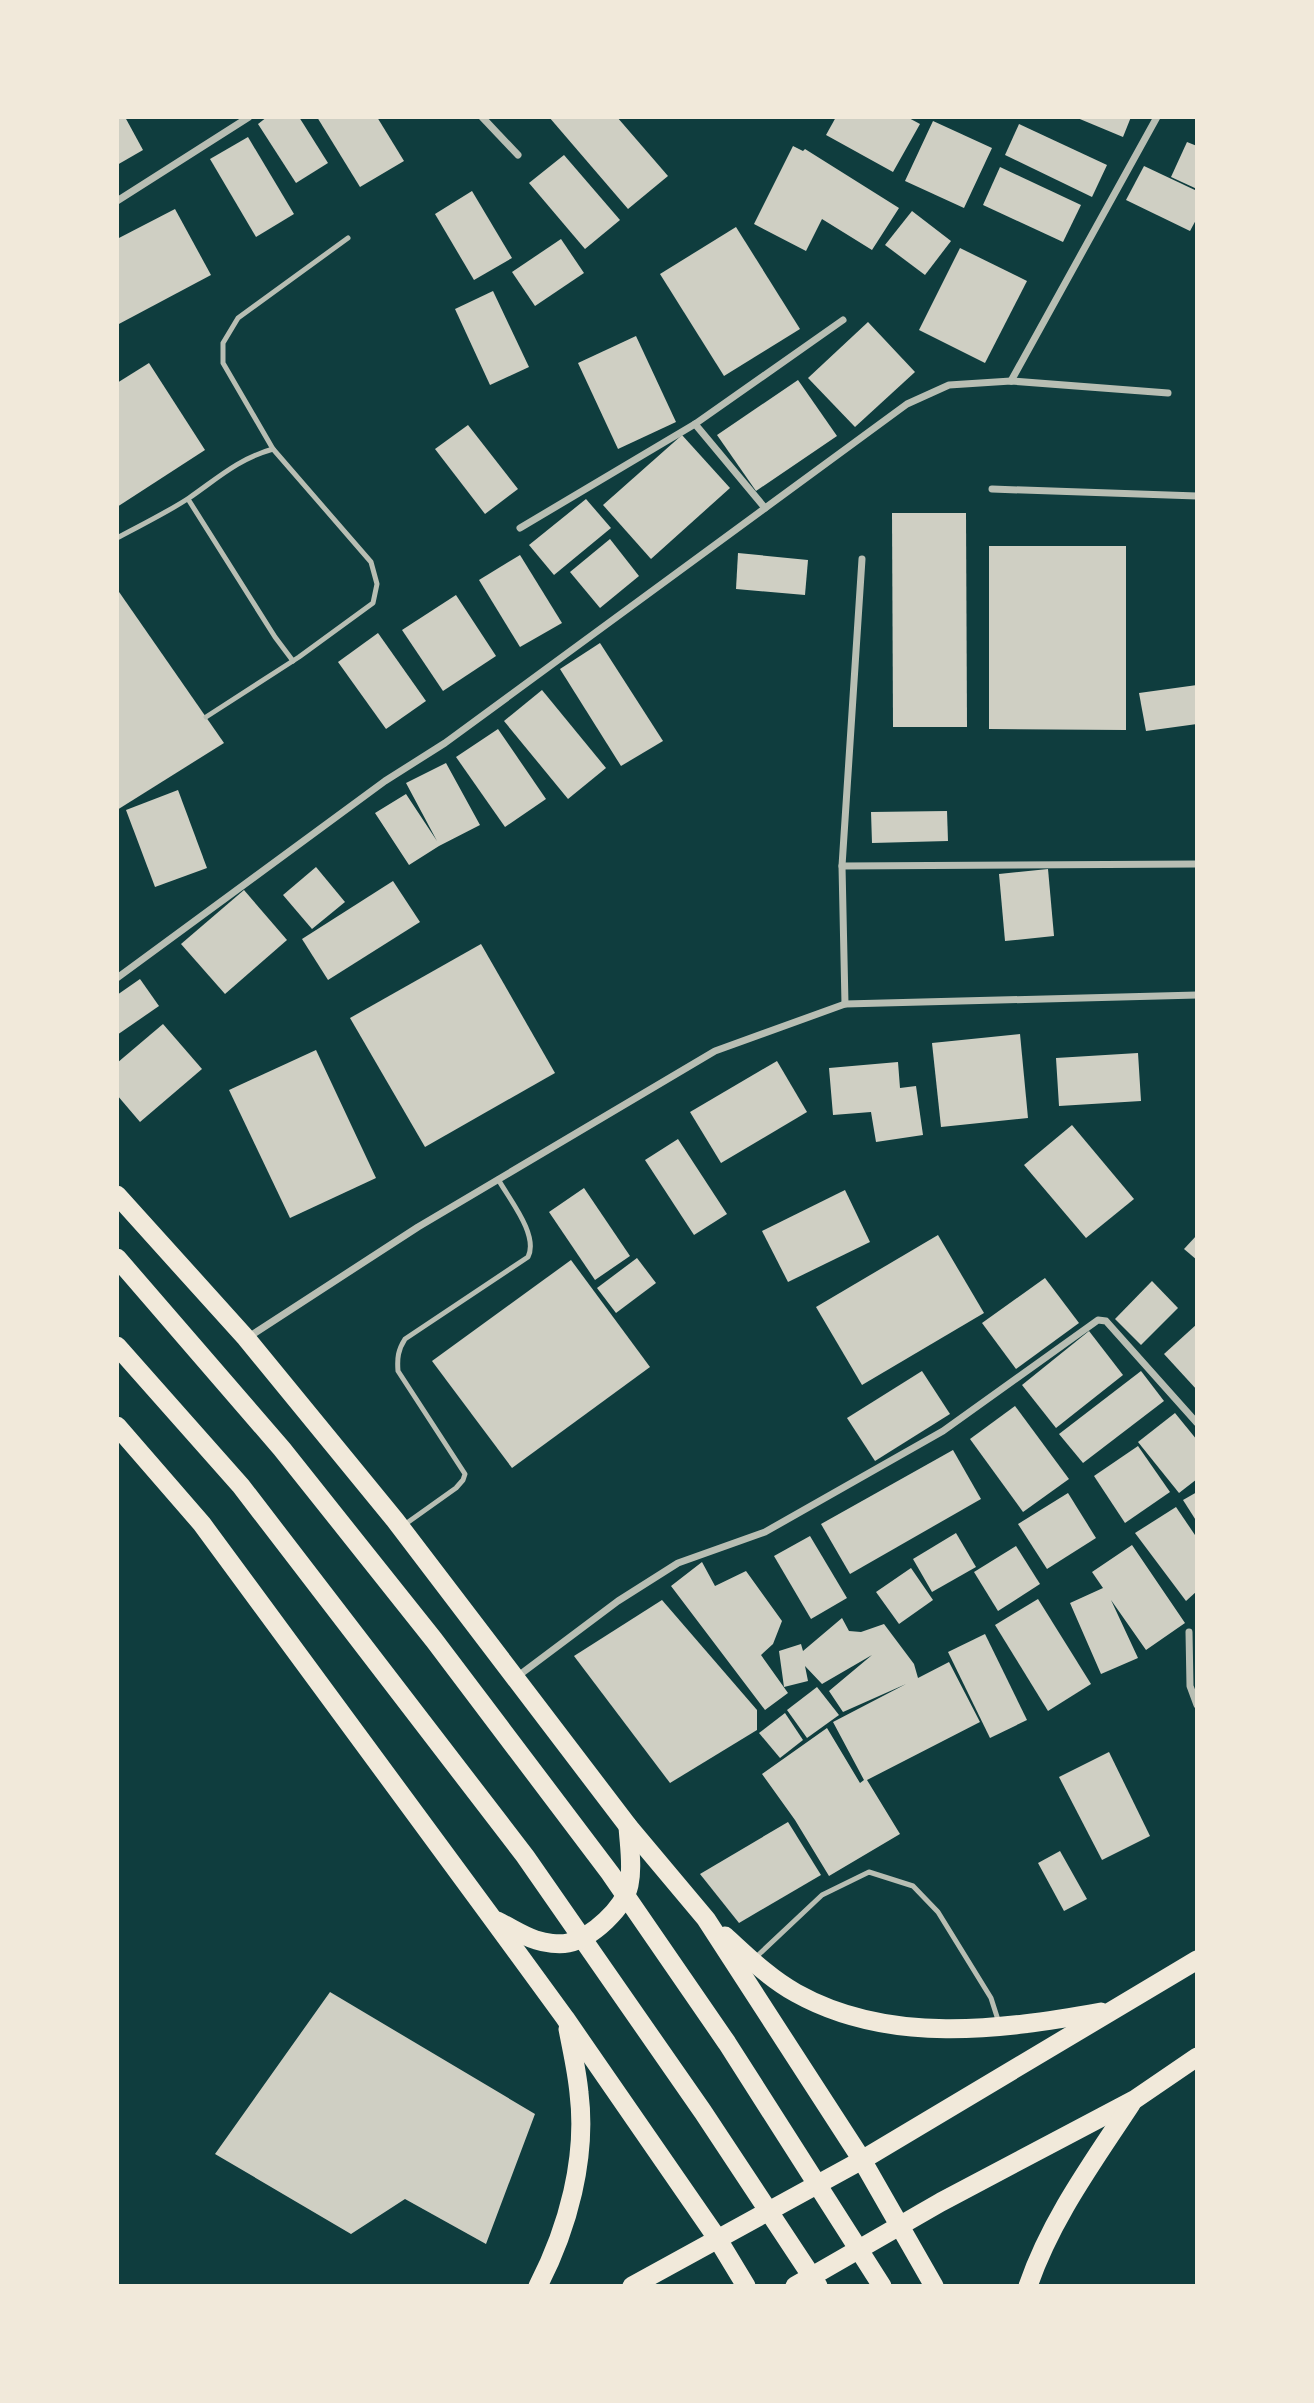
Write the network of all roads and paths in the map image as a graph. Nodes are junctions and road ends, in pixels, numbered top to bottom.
1 (249, 117) edge
2 (482, 117) edge
3 (1157, 117) edge
4 (518, 155) dead end
5 (117, 201) edge
6 (348, 238) dead end
7 (843, 320) dead end
8 (1011, 381) junction
9 (1168, 393) dead end
10 (695, 424) junction
11 (273, 449) junction
12 (992, 489) dead end
13 (1197, 496) edge
14 (188, 499) junction
15 (765, 508) junction
16 (520, 528) dead end
17 (117, 538) edge
18 (862, 559) dead end
19 (293, 661) junction
20 (206, 717) dead end
21 (1197, 864) edge
22 (842, 866) junction
23 (117, 978) edge
24 (1197, 995) edge
25 (845, 1004) junction
26 (498, 1179) junction
27 (117, 1195) edge
28 (117, 1258) edge
29 (246, 1338) junction
30 (117, 1346) edge
31 (1197, 1423) edge
32 (117, 1426) edge
33 (401, 1527) junction
34 (1189, 1632) dead end
35 (515, 1678) junction
36 (1197, 1704) edge
37 (628, 1826) junction
38 (492, 1918) junction
39 (706, 1919) junction
40 (1197, 1960) edge
41 (752, 1961) junction
42 (1116, 2010) junction
43 (565, 2018) junction
44 (1001, 2028) junction
45 (1197, 2057) edge
46 (1134, 2100) junction
47 (862, 2160) junction
48 (900, 2225) junction
49 (717, 2238) junction
50 (538, 2286) edge
51 (632, 2286) edge
52 (746, 2286) edge
53 (795, 2286) edge
54 (818, 2286) edge
55 (882, 2286) edge
56 (934, 2286) edge
57 (1028, 2286) edge

1 - 5 street
2 - 4 street
3 - 8 street
6 - 11 lane
7 - 10 street
8 - 9 street
8 - 15 street
10 - 15 street
10 - 16 street
11 - 14 lane
11 - 19 lane
12 - 13 street
14 - 17 lane
14 - 19 lane
15 - 23 street
18 - 22 street
19 - 20 lane
21 - 22 street
22 - 25 street
24 - 25 street
25 - 26 street
26 - 29 street
26 - 33 lane
27 - 29 highway
28 - 55 highway
29 - 33 highway
30 - 54 highway
31 - 35 street
32 - 38 highway
33 - 35 highway
34 - 36 street
35 - 37 highway
37 - 38 highway
37 - 39 highway
38 - 43 highway
39 - 41 highway
39 - 47 highway
40 - 42 highway
41 - 44 highway
41 - 44 lane
42 - 44 highway
42 - 47 highway
43 - 49 highway
43 - 50 highway
45 - 46 highway
46 - 48 highway
46 - 57 highway
47 - 48 highway
47 - 49 highway
48 - 53 highway
48 - 56 highway
49 - 51 highway
49 - 52 highway

